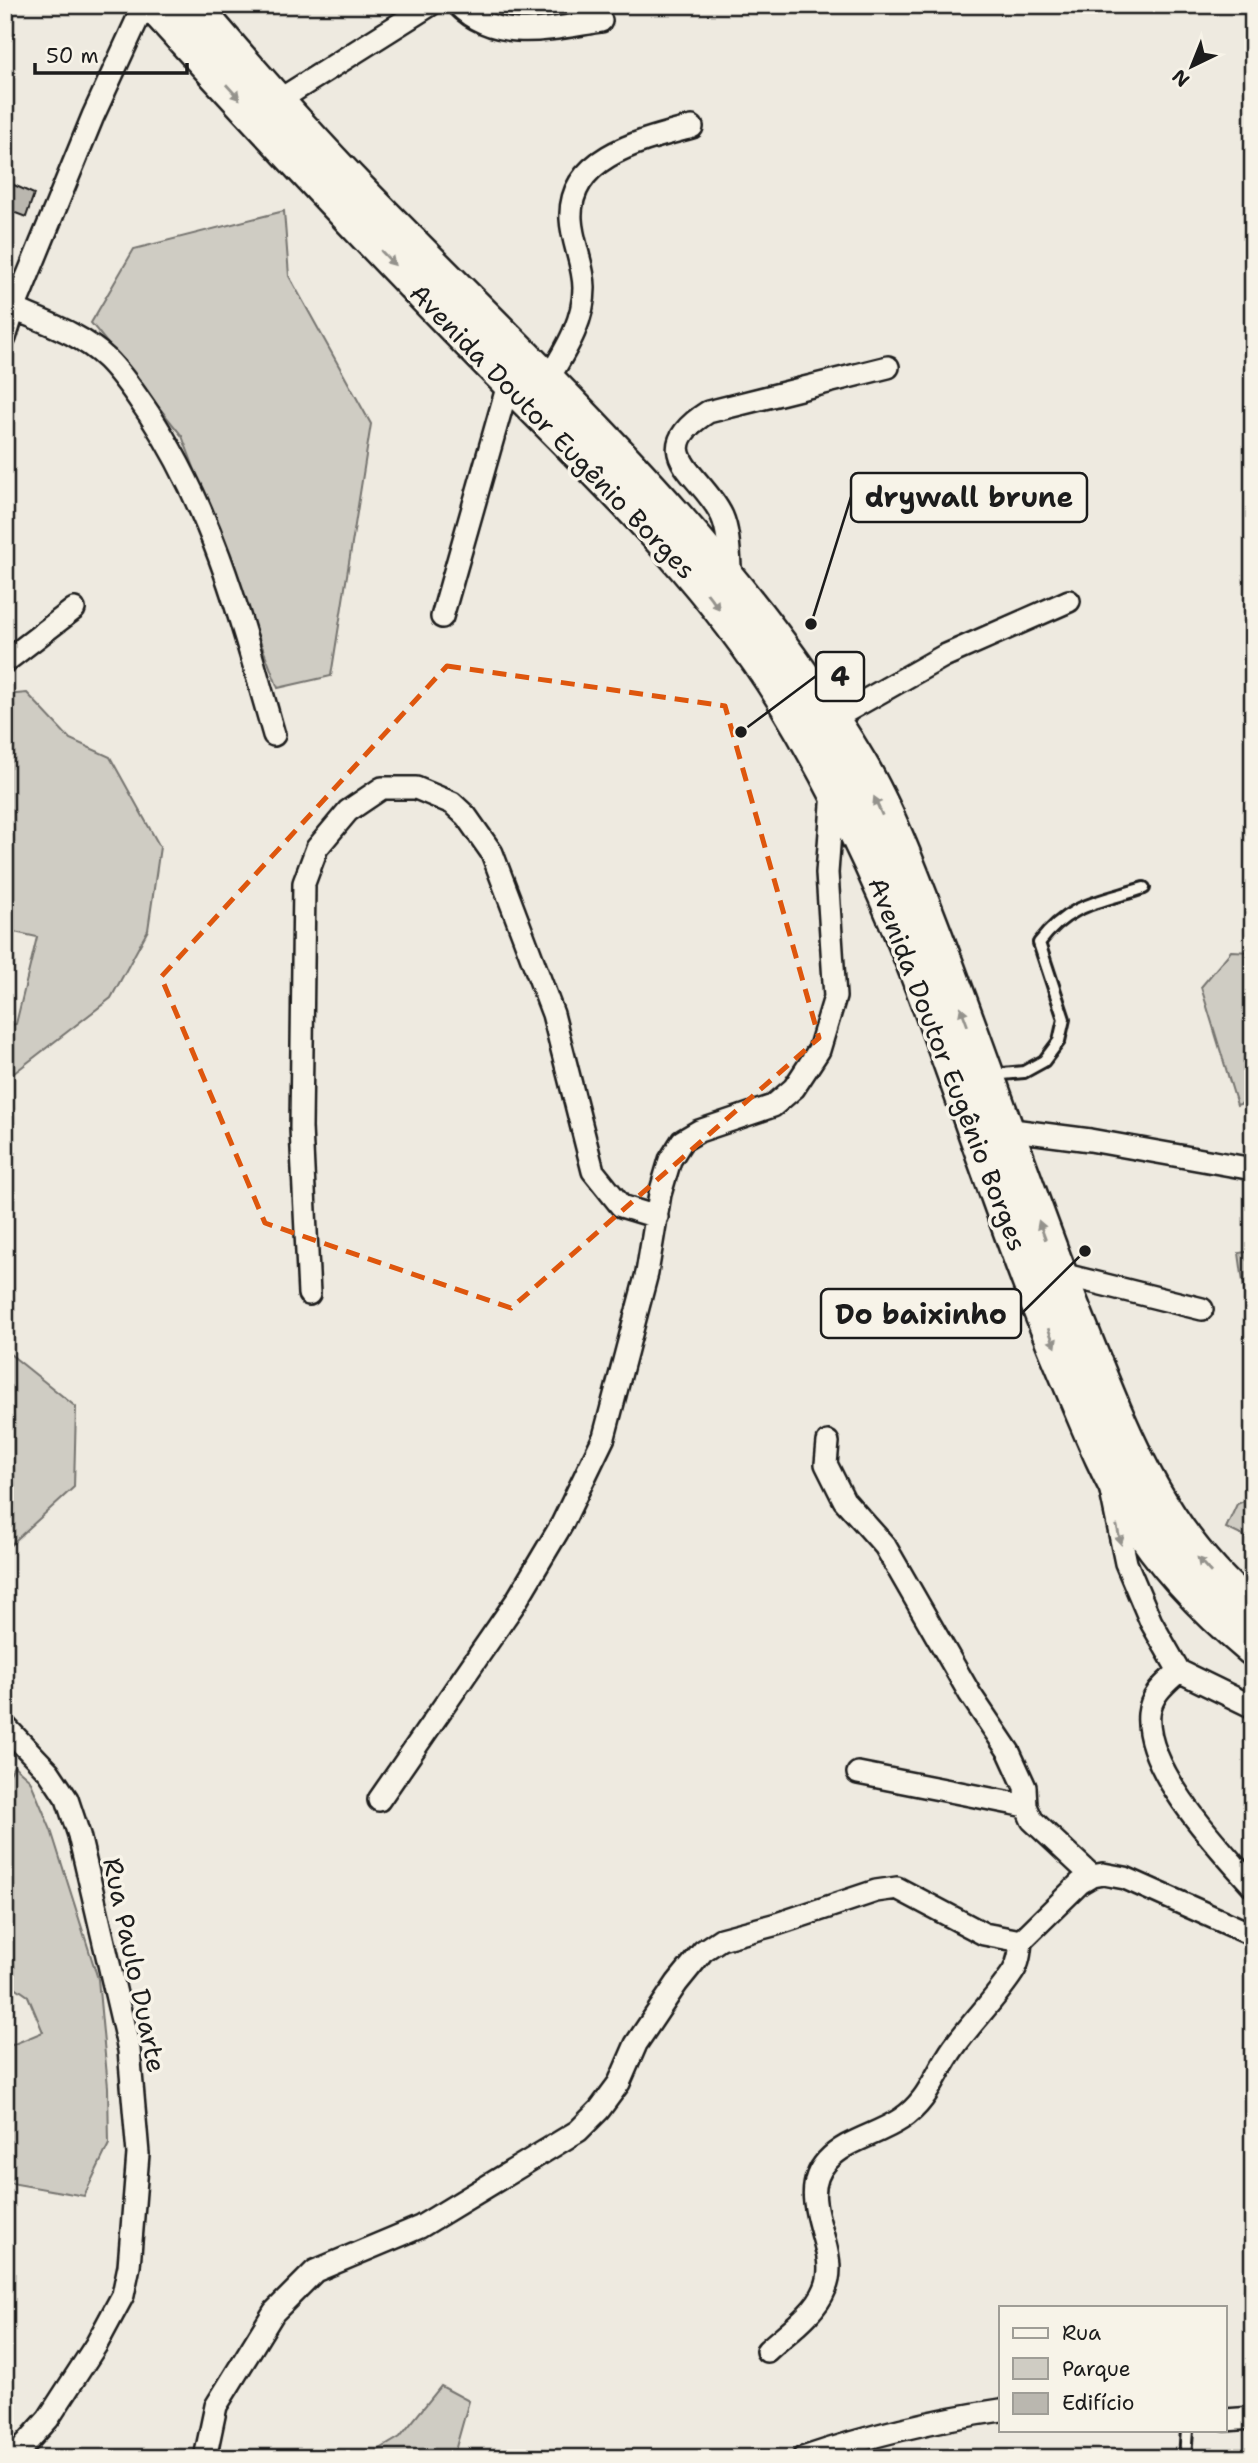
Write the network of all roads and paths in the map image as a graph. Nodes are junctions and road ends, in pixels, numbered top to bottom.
1 (144, 5) edge
2 (154, 5) edge
3 (191, 5) edge
4 (430, 5) edge
5 (458, 5) edge
6 (601, 21) dead end
7 (276, 102) junction
8 (692, 127) dead end
9 (14, 309) junction
10 (5, 338) edge
11 (888, 367) dead end
12 (509, 382) junction
13 (547, 382) junction
14 (731, 580) junction
15 (1069, 601) dead end
16 (74, 610) dead end
17 (442, 617) dead end
18 (5, 662) edge
19 (831, 720) junction
20 (274, 735) dead end
21 (833, 785) junction
22 (1144, 888) dead end
23 (985, 1075) junction
24 (1005, 1129) junction
25 (1253, 1169) edge
26 (657, 1217) junction
27 (1057, 1273) junction
28 (309, 1294) dead end
29 (1202, 1309) dead end
30 (828, 1442) dead end
31 (1107, 1468) junction
32 (1253, 1612) edge
33 (1253, 1648) edge
34 (1179, 1671) junction
35 (1253, 1707) edge
36 (5, 1726) edge
37 (858, 1773) dead end
38 (379, 1800) dead end
39 (1026, 1806) junction
40 (1092, 1876) junction
41 (1253, 1886) edge
42 (1253, 1936) edge
43 (1021, 1941) junction
44 (767, 2351) dead end
45 (999, 2410) edge
46 (1253, 2418) edge
47 (1226, 2420) edge
48 (1187, 2432) edge
49 (13, 2458) edge
50 (205, 2458) edge
51 (803, 2458) edge
52 (1185, 2458) edge

1 - 9 street
2 -> 12 highway, Avenida Doutor Eugênio Borges
3 - 7 highway, Avenida Doutor Eugênio Borges
4 - 7 street
5 - 6 street
7 - 13 highway, Avenida Doutor Eugênio Borges
8 - 13 street
9 - 10 street
9 - 20 street
11 - 14 street
12 - 17 street
12 -> 21 highway, Avenida Doutor Eugênio Borges
13 - 14 highway, Avenida Doutor Eugênio Borges
14 - 19 highway, Avenida Doutor Eugênio Borges
15 - 19 street
16 - 18 street
23 -> 19 highway, Avenida Doutor Eugênio Borges
21 - 26 street
21 -> 31 highway, Avenida Doutor Eugênio Borges
22 - 23 lane
23 - 24 highway, Avenida Doutor Eugênio Borges
24 - 25 street
27 -> 24 highway, Avenida Doutor Eugênio Borges
26 - 28 street
26 - 38 street
27 - 29 street
32 -> 27 highway, Avenida Doutor Eugênio Borges
30 - 39 street
31 - 33 highway, Avenida Doutor Eugênio Borges
31 -> 34 street
34 - 35 street
34 - 41 street
36 - 49 street, Rua Paulo Duarte
37 - 39 street
39 - 40 street
40 - 42 street
40 - 43 street
43 - 44 street
43 - 50 street
45 - 51 street
46 - 47 street
48 - 52 lane

